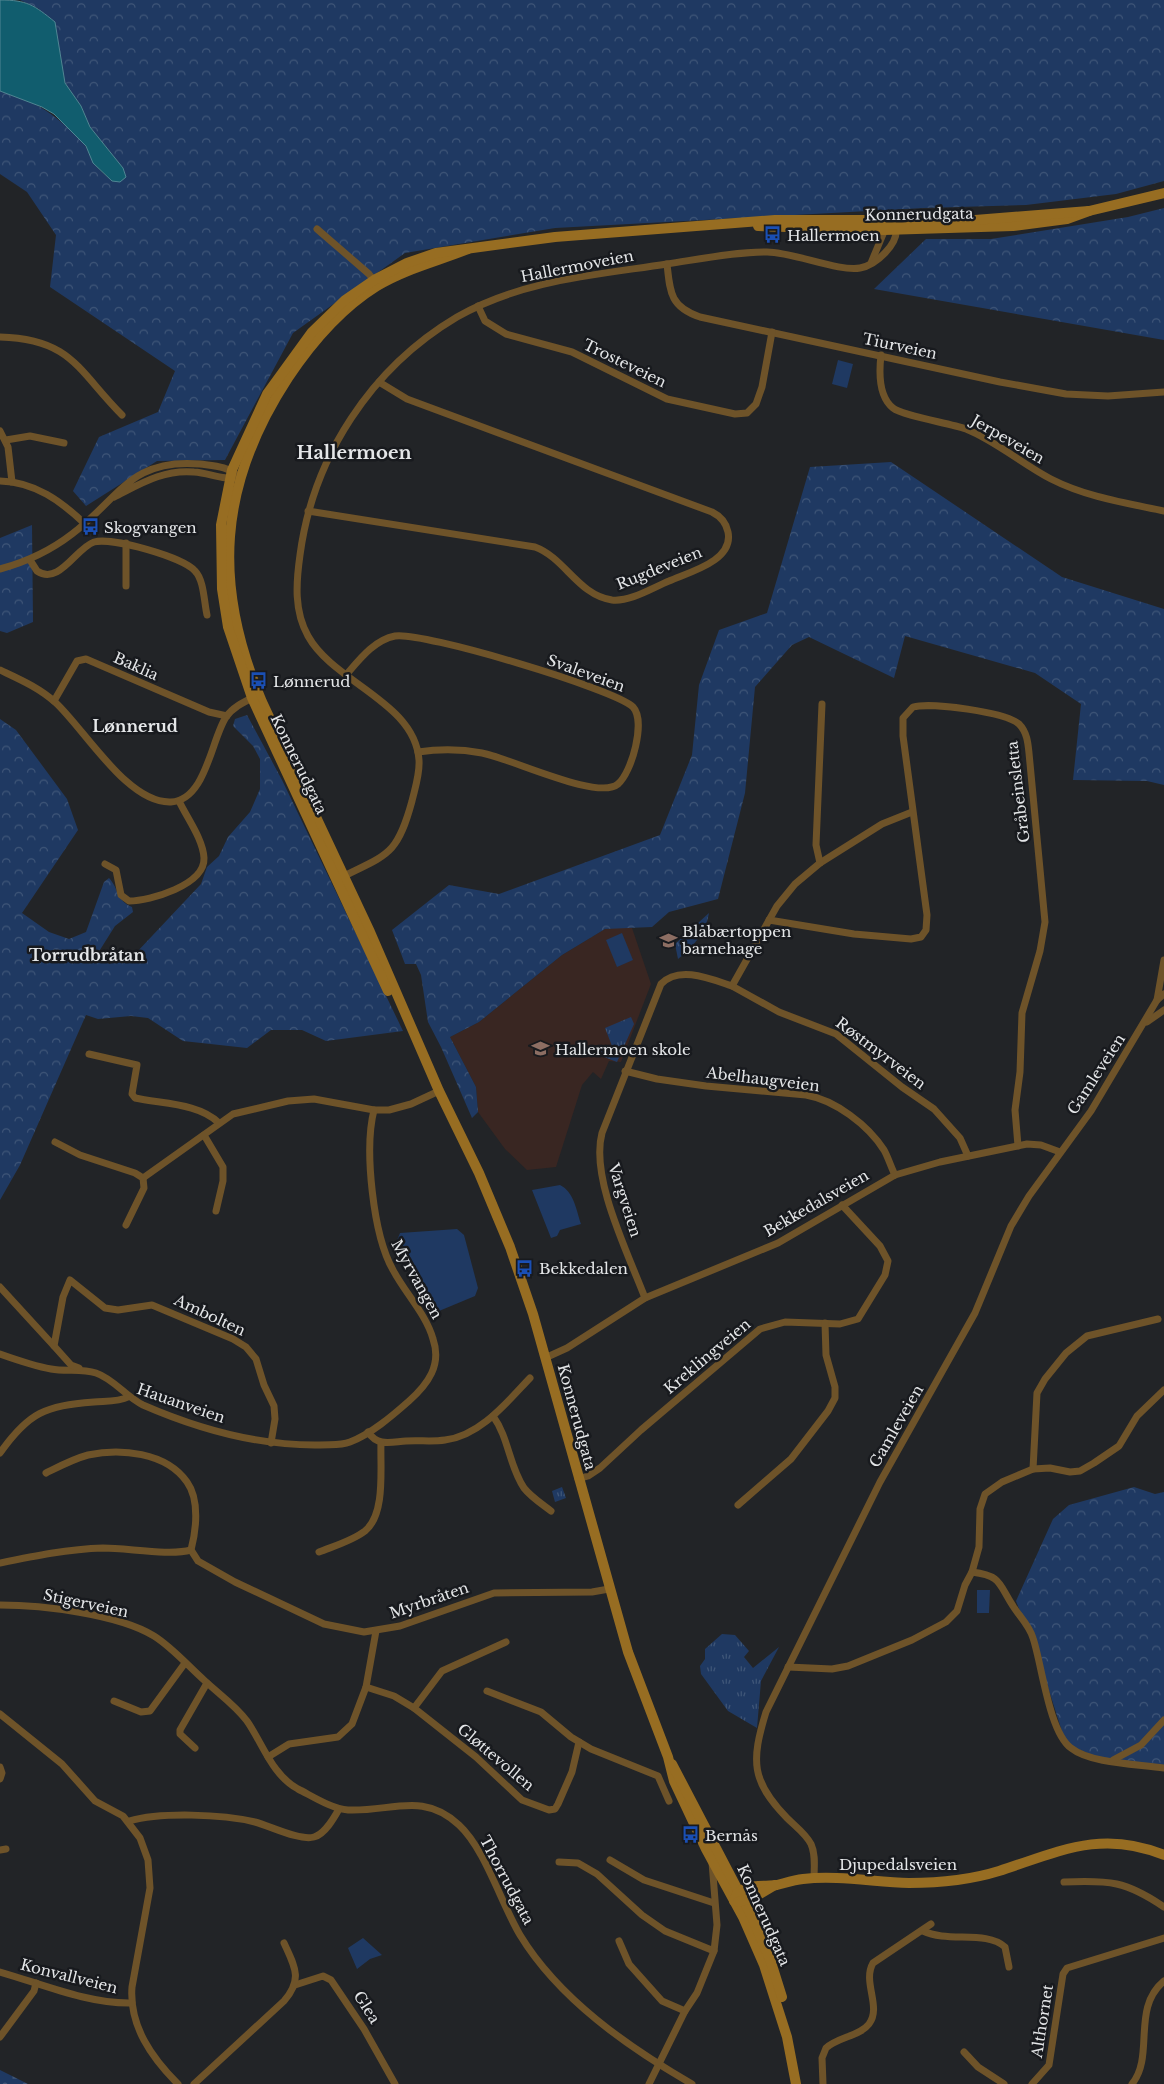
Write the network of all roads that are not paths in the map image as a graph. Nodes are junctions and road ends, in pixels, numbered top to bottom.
1 (1164, 193) edge
2 (747, 224) junction
3 (895, 225) junction
4 (317, 229) dead end
5 (884, 230) junction
6 (871, 263) junction
7 (667, 264) junction
8 (376, 283) junction
9 (478, 306) junction
10 (772, 332) junction
11 (0, 337) edge
12 (880, 355) junction
13 (379, 382) junction
14 (1164, 392) edge
15 (122, 415) dead end
16 (0, 431) edge
17 (6, 440) junction
18 (64, 443) dead end
19 (233, 476) junction
20 (0, 481) edge
21 (12, 482) junction
22 (308, 510) junction
23 (1164, 511) edge
24 (84, 524) junction
25 (126, 543) junction
26 (30, 560) junction
27 (0, 569) edge
28 (126, 586) dead end
29 (207, 615) dead end
30 (0, 670) edge
31 (346, 676) junction
32 (256, 697) junction
33 (54, 701) junction
34 (822, 704) dead end
35 (227, 716) junction
36 (418, 752) junction
37 (180, 801) junction
38 (912, 812) junction
39 (820, 863) junction
40 (105, 864) dead end
41 (340, 877) junction
42 (769, 920) junction
43 (1164, 960) edge
44 (732, 986) junction
45 (1164, 994) edge
46 (1157, 1000) junction
47 (1164, 1010) edge
48 (1144, 1024) junction
49 (89, 1054) dead end
50 (625, 1071) junction
51 (439, 1091) junction
52 (374, 1110) junction
53 (219, 1123) junction
54 (204, 1136) junction
55 (55, 1142) dead end
56 (1018, 1146) junction
57 (1060, 1152) junction
58 (968, 1156) junction
59 (895, 1175) junction
60 (143, 1178) junction
61 (842, 1205) junction
62 (216, 1211) dead end
63 (126, 1225) dead end
64 (0, 1287) edge
65 (645, 1298) junction
66 (1158, 1319) dead end
67 (825, 1323) junction
68 (54, 1346) junction
69 (0, 1354) edge
70 (545, 1358) junction
71 (84, 1370) junction
72 (530, 1378) dead end
73 (1164, 1390) edge
74 (128, 1397) junction
75 (493, 1416) junction
76 (368, 1432) junction
77 (380, 1443) junction
78 (271, 1444) junction
79 (0, 1453) edge
80 (1034, 1469) junction
81 (46, 1474) dead end
82 (578, 1479) junction
83 (738, 1505) dead end
84 (551, 1511) dead end
85 (190, 1550) junction
86 (319, 1552) dead end
87 (0, 1563) edge
88 (972, 1572) junction
89 (609, 1588) junction
90 (0, 1605) edge
91 (376, 1631) junction
92 (506, 1642) dead end
93 (185, 1663) junction
94 (788, 1667) junction
95 (207, 1683) junction
96 (366, 1687) junction
97 (487, 1691) dead end
98 (114, 1701) dead end
99 (414, 1708) junction
100 (0, 1714) edge
101 (1164, 1720) edge
102 (579, 1742) junction
103 (195, 1748) dead end
104 (268, 1757) junction
105 (668, 1757) junction
106 (1113, 1760) junction
107 (0, 1767) edge
108 (1164, 1768) edge
109 (0, 1779) edge
110 (669, 1801) dead end
111 (340, 1808) junction
112 (129, 1821) junction
113 (1164, 1854) edge
114 (610, 1860) dead end
115 (713, 1860) junction
116 (559, 1862) dead end
117 (814, 1878) junction
118 (1064, 1882) dead end
119 (739, 1898) junction
120 (714, 1903) junction
121 (1164, 1907) edge
122 (931, 1924) dead end
123 (923, 1931) junction
124 (1164, 1938) edge
125 (619, 1941) dead end
126 (284, 1944) dead end
127 (714, 1951) junction
128 (1009, 1967) dead end
129 (0, 1972) edge
130 (1164, 1981) edge
131 (36, 1982) junction
132 (295, 1985) junction
133 (132, 2003) junction
134 (685, 2011) junction
135 (0, 2037) edge
136 (964, 2052) dead end
137 (658, 2065) junction
138 (178, 2084) edge
139 (194, 2084) edge
140 (395, 2084) edge
141 (649, 2084) edge
142 (692, 2084) edge
143 (796, 2084) edge
144 (823, 2084) edge
145 (1004, 2084) edge
146 (1032, 2084) edge
147 (1132, 2084) edge

1 - 3 main road, Konnerudgata
2 - 3 main road, Konnerudgata
2 - 5 main road, Konnerudgata
2 - 8 main road, Konnerudgata
3 - 5 main road, Konnerudgata
3 - 6 street
4 - 8 street
5 - 6 street
6 - 7 street, Hallermoveien
7 - 9 street, Hallermoveien
7 - 10 street, Tiurveien
8 - 19 main road, Konnerudgata
9 - 10 street, Trosteveien
9 - 13 street, Hallermoveien
10 - 12 street, Tiurveien
11 - 15 street
12 - 14 street, Tiurveien
12 - 23 street, Jerpeveien
13 - 22 street, Hallermoveien
13 - 22 street, Rugdeveien
16 - 17 street
17 - 18 street
17 - 21 street
19 - 24 street
19 - 32 main road, Konnerudgata
20 - 21 street
21 - 24 street
22 - 31 street, Hallermoveien
24 - 26 street
25 - 26 street
25 - 28 street
25 - 29 street
26 - 27 street
30 - 33 street
31 - 36 street, Hallermoveien
31 - 36 street, Svaleveien
32 - 35 street
32 - 41 main road, Konnerudgata
33 - 35 street, Baklia
33 - 37 street
34 - 39 street
35 - 37 street
36 - 41 street, Hallermoveien
37 - 40 street
38 - 39 street
38 - 42 street, Gråbeinsletta
38 - 56 street, Gråbeinsletta
39 - 42 street
41 - 51 main road, Konnerudgata
42 - 44 street
43 - 46 street, Gamleveien
44 - 50 street, Vargveien
44 - 58 street, Røstmyrveien
45 - 46 street, Gamleveien
46 - 48 street, Gamleveien
47 - 48 street
48 - 57 street, Gamleveien
49 - 53 street
50 - 59 street, Abelhaugveien
50 - 65 street, Vargveien
51 - 52 street
51 - 70 main road, Konnerudgata
52 - 53 street
52 - 76 street, Myrvangen
53 - 54 street
54 - 60 street
54 - 62 street
55 - 60 street
56 - 57 street, Bekkedalsveien
56 - 58 street, Bekkedalsveien
57 - 94 street, Gamleveien
58 - 59 street, Bekkedalsveien
59 - 61 street, Bekkedalsveien
60 - 63 street
61 - 65 street, Bekkedalsveien
61 - 67 street, Kreklingveien
64 - 68 street
65 - 70 street, Bekkedalsveien
66 - 80 street
67 - 82 street, Kreklingveien
67 - 83 street
68 - 71 street
68 - 78 street, Ambolten
69 - 71 street
70 - 82 main road, Konnerudgata
71 - 74 street
72 - 75 street
73 - 80 street
74 - 78 street, Hauanveien
74 - 79 street, Hauanveien
75 - 77 street
75 - 84 street
76 - 77 street
76 - 78 street, Hauanveien
77 - 86 street
80 - 88 street
81 - 85 street
82 - 89 main road, Konnerudgata
85 - 87 street
85 - 91 street, Myrbråten
88 - 94 street
88 - 106 street
89 - 91 street, Myrbråten
89 - 105 main road, Konnerudgata
90 - 93 street, Stigerveien
91 - 96 street
92 - 99 street
93 - 95 street, Stigerveien
93 - 98 street
94 - 117 street, Gamleveien
95 - 103 street
95 - 104 street, Stigerveien
96 - 99 street, Gløttevollen
96 - 104 street
97 - 102 street
99 - 102 street, Gløttevollen
100 - 112 street
101 - 106 street
102 - 110 street
104 - 111 street, Stigerveien
105 - 115 main road, Konnerudgata
105 - 119 main road, Konnerudgata
106 - 108 street
107 - 109 street
111 - 112 street
111 - 137 street, Thorrudgata
112 - 133 street
113 - 117 main road, Djupedalsveien
114 - 120 street
115 - 119 main road, Konnerudgata
115 - 120 street
116 - 127 street
117 - 119 main road, Djupedalsveien
118 - 121 street
119 - 143 main road, Konnerudgata
120 - 127 street
122 - 123 street
123 - 128 street
123 - 144 street
124 - 146 street, Althornet
125 - 134 street
126 - 132 street
127 - 134 street
129 - 131 street, Konvallveien
130 - 147 street
131 - 133 street, Konvallveien
131 - 135 street
132 - 139 street
132 - 140 street, Glea
133 - 138 street
134 - 137 street
136 - 145 street
137 - 141 street
137 - 142 street, Thorrudgata

